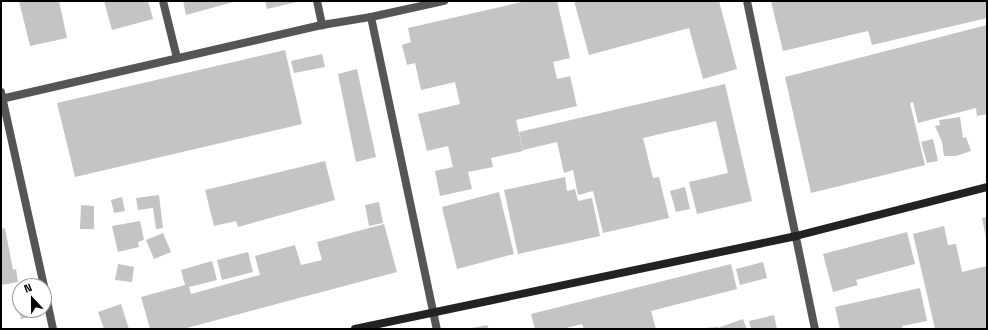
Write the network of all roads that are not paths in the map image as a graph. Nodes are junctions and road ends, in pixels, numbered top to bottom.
1 (163, 1) edge
2 (317, 1) edge
3 (444, 1) edge
4 (748, 1) edge
5 (371, 17) junction
6 (322, 25) junction
7 (177, 58) junction
8 (1, 97) edge
9 (987, 187) edge
10 (796, 236) junction
11 (42, 278) edge
12 (434, 313) junction
13 (51, 318) edge
14 (53, 329) edge
15 (355, 329) edge
16 (437, 329) edge
17 (815, 329) edge

1 - 7 lane
2 - 6 lane
3 - 5 lane
4 - 10 lane
5 - 6 lane
5 - 12 lane
6 - 7 lane
7 - 8 lane
8 - 11 lane
9 - 10 street
10 - 12 street
10 - 17 lane
12 - 15 street
12 - 16 lane
13 - 14 lane

